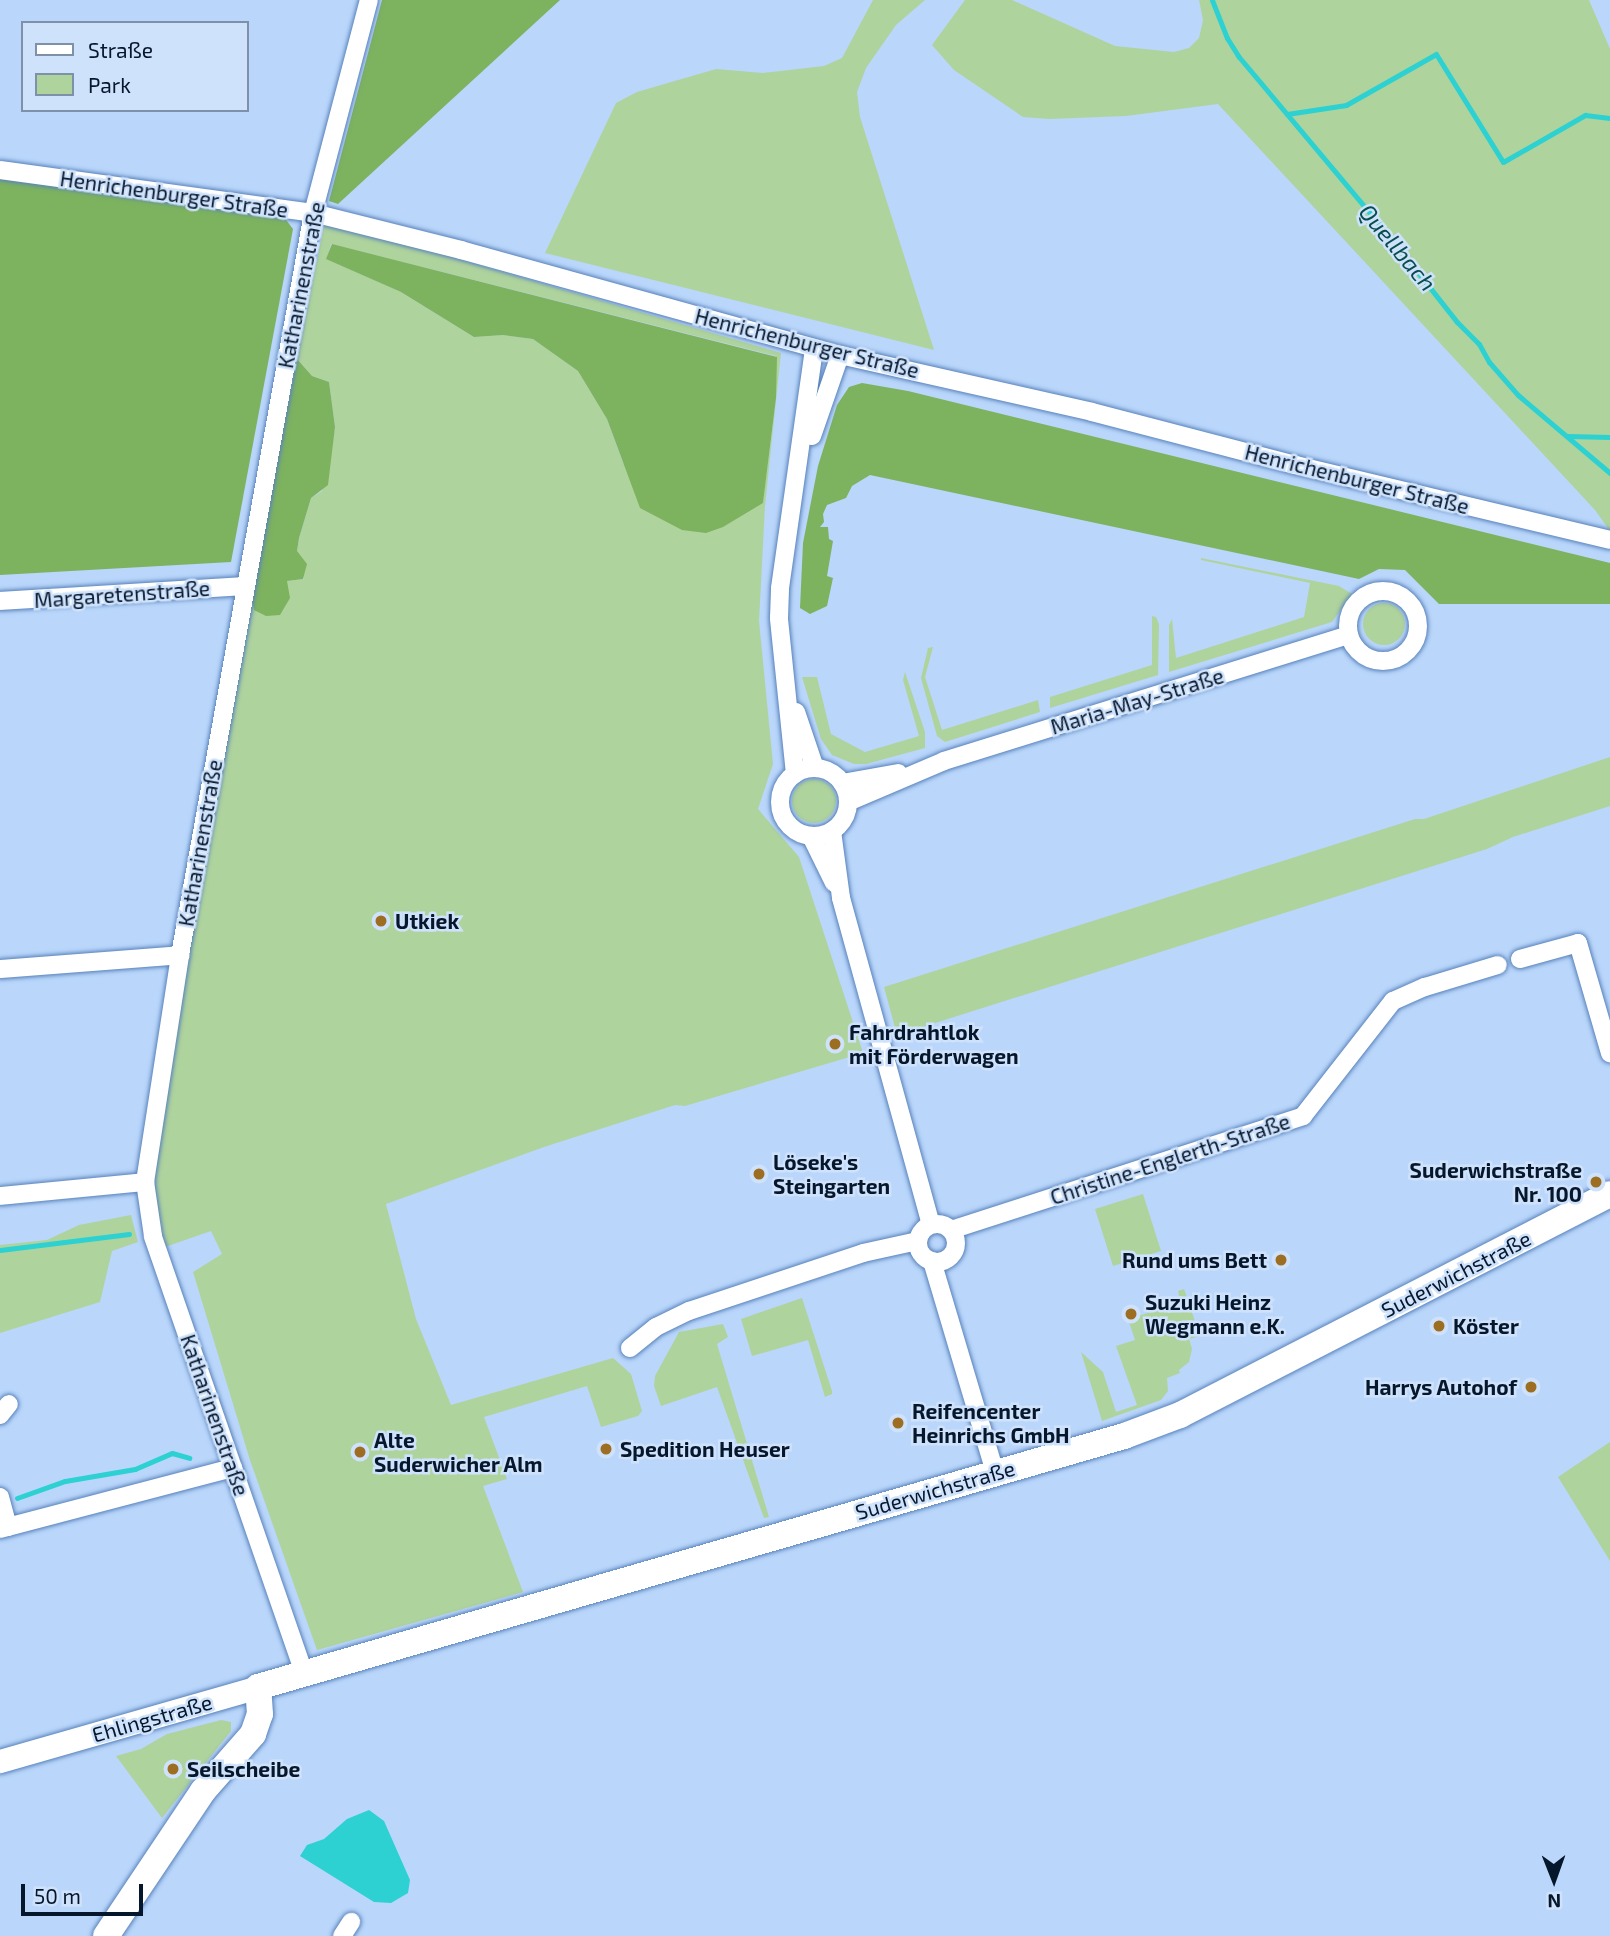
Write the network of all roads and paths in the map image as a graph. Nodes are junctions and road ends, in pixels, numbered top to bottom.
1 (369, 0) edge
2 (0, 170) edge
3 (313, 213) junction
4 (814, 348) junction
5 (839, 355) junction
6 (792, 503) junction
7 (1610, 540) edge
8 (245, 586) junction
9 (0, 601) edge
10 (1349, 635) junction
11 (785, 675) junction
12 (925, 767) junction
13 (816, 768) junction
14 (794, 774) junction
15 (842, 783) junction
16 (848, 802) junction
17 (832, 831) junction
18 (811, 836) junction
19 (841, 898) junction
20 (180, 956) junction
21 (1520, 959) dead end
22 (1498, 965) dead end
23 (0, 969) edge
24 (1610, 1053) edge
25 (145, 1182) junction
26 (1610, 1194) edge
27 (0, 1196) edge
28 (931, 1224) junction
29 (951, 1230) junction
30 (918, 1241) junction
31 (932, 1261) junction
32 (630, 1348) dead end
33 (233, 1468) junction
34 (995, 1472) junction
35 (0, 1497) edge
36 (4, 1528) edge
37 (304, 1672) junction
38 (258, 1686) junction
39 (0, 1761) edge
40 (106, 1936) edge
41 (342, 1936) edge
42 (357, 1936) edge

1 - 3 street, Katharinenstraße
2 - 3 street, Henrichenburger Straße
3 - 4 street, Henrichenburger Straße
3 - 8 street, Katharinenstraße
4 - 5 street, Henrichenburger Straße
4 - 6 street
5 - 6 street
5 - 7 street, Henrichenburger Straße
6 - 11 street
8 - 9 street, Margaretenstraße
8 - 20 street, Katharinenstraße
10 - 10 street
10 - 12 street, Maria-May-Straße
11 - 13 street
11 - 14 street
12 - 15 street, Maria-May-Straße
12 - 16 street, Maria-May-Straße
13 - 14 street
13 - 15 street
14 - 18 street
15 - 16 street
16 - 17 street
17 - 18 street
17 - 19 street
18 - 19 street
19 - 28 street
20 - 23 street
20 - 25 street, Katharinenstraße
21 - 24 street
22 - 29 street, Christine-Englerth-Straße
25 - 27 street
25 - 33 street, Katharinenstraße
26 - 34 main road, Suderwichstraße
28 - 29 street
28 - 30 street
29 - 31 street
30 - 31 street
30 - 32 street
31 - 34 street
33 - 36 street
33 - 37 street, Katharinenstraße
34 - 37 main road, Suderwichstraße
35 - 36 street
37 - 38 main road, Ehlingstraße
38 - 39 street, Ehlingstraße
38 - 40 main road
41 - 42 street

